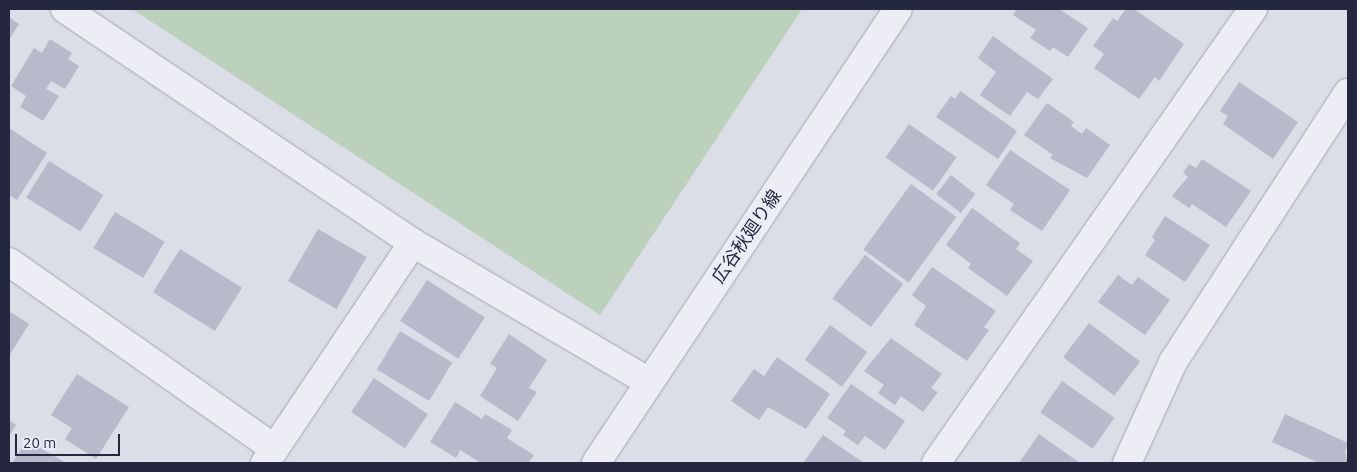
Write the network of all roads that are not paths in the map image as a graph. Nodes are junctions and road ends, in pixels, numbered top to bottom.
1 (65, 9) edge
2 (898, 9) edge
3 (1253, 9) edge
4 (1348, 93) edge
5 (414, 243) junction
6 (9, 262) edge
7 (649, 382) junction
8 (270, 456) edge
9 (596, 463) edge
10 (936, 463) edge
11 (1127, 463) edge

1 - 5 street
2 - 7 street, 広谷秋廻り線
3 - 10 street
4 - 11 street
5 - 7 street
5 - 8 street
6 - 8 street
7 - 9 street, 広谷秋廻り線

